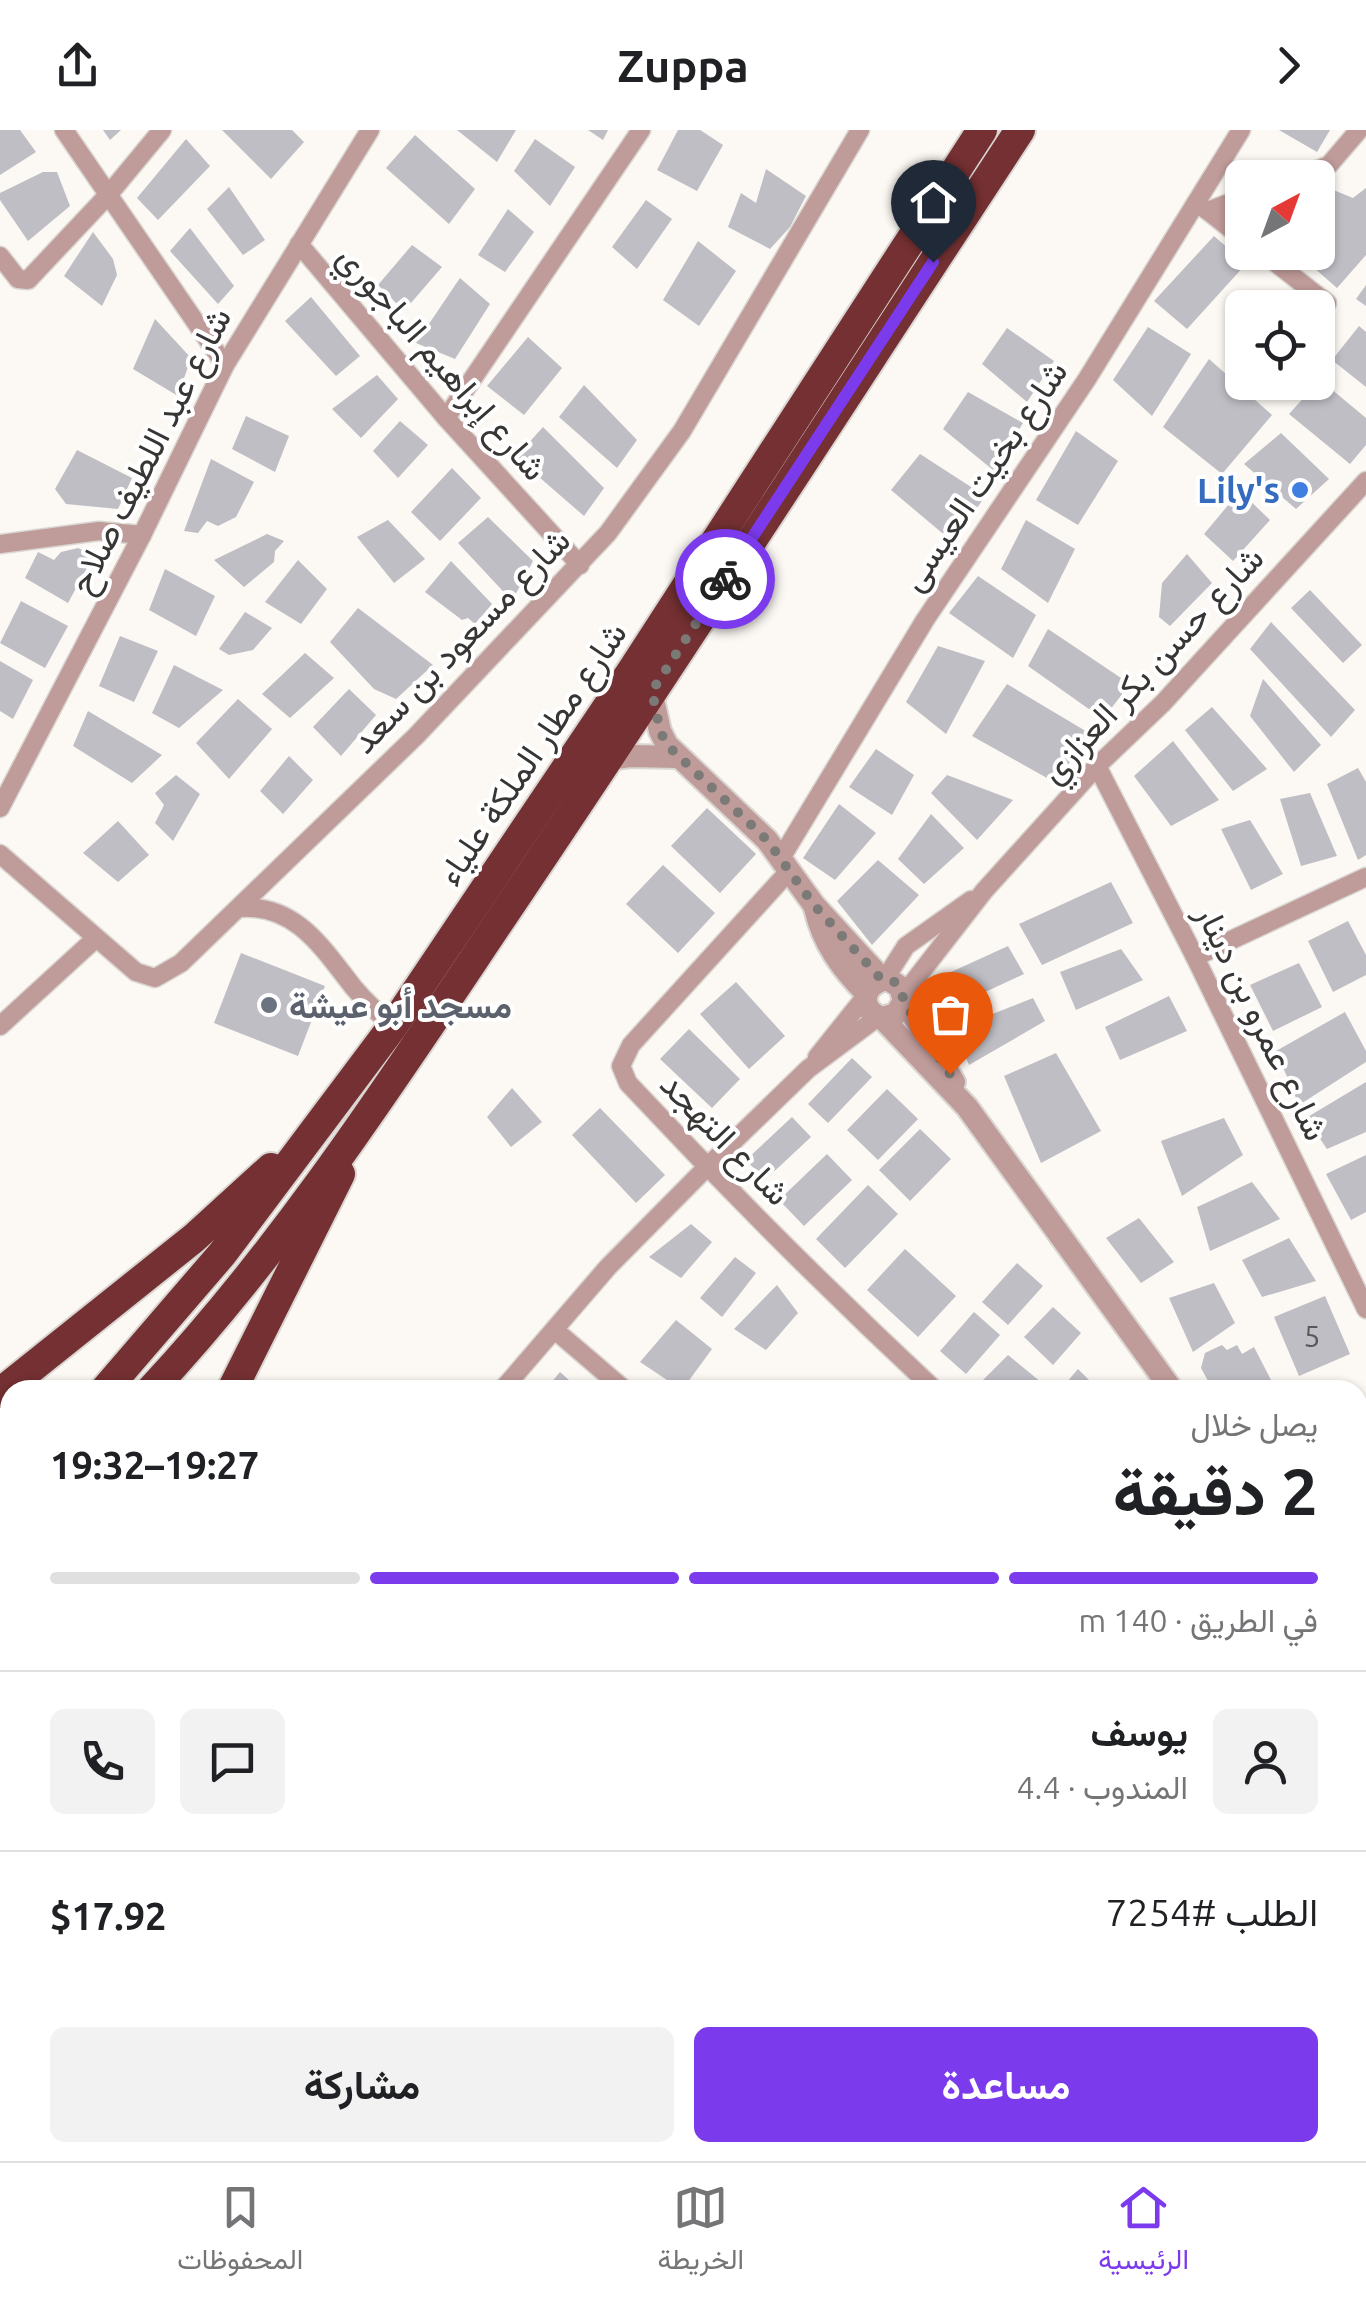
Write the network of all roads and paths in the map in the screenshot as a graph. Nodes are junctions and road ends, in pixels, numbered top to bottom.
1 (64, 130) edge
2 (162, 130) edge
3 (370, 130) edge
4 (641, 130) edge
5 (860, 130) edge
6 (982, 130) edge
7 (1020, 130) edge
8 (1240, 130) edge
9 (1359, 130) edge
10 (1335, 160) edge
11 (109, 194) junction
12 (1225, 202) edge
13 (1202, 207) junction
14 (1225, 225) edge
15 (299, 244) junction
16 (0, 256) edge
17 (1285, 270) edge
18 (1310, 290) edge
19 (225, 365) junction
20 (446, 418) junction
21 (1366, 482) edge
22 (142, 535) junction
23 (0, 544) edge
24 (580, 566) junction
25 (652, 691) junction
26 (679, 757) junction
27 (608, 759) junction
28 (1097, 766) junction
29 (0, 808) edge
30 (0, 854) edge
31 (785, 864) junction
32 (1366, 877) edge
33 (984, 891) junction
34 (239, 908) junction
35 (95, 939) junction
36 (1196, 957) junction
37 (883, 997) junction
38 (0, 1026) edge
39 (393, 1026) junction
40 (325, 1120) junction
41 (359, 1130) junction
42 (707, 1167) junction
43 (1366, 1309) edge
44 (556, 1331) junction
45 (16, 1380) edge
46 (114, 1380) edge
47 (159, 1380) edge
48 (237, 1380) edge
49 (511, 1380) edge
50 (614, 1380) edge
51 (924, 1380) edge
52 (1165, 1380) edge

1 - 11 street
2 - 11 street
3 - 15 street, شارع عبد اللطيف صلاح
4 - 20 street
5 - 24 street, شارع مسعود بن سعد
6 - 39 highway, شارع مطار الملكة علياء
7 - 25 highway, شارع مطار الملكة علياء
8 - 13 street, شارع بخيت العيسى
9 - 10 street
11 - 16 street
11 - 19 street
12 - 13 street
13 - 14 street
13 - 31 street, شارع بخيت العيسى
15 - 19 street, شارع عبد اللطيف صلاح
15 - 20 street, شارع إبراهيم الباجوري
17 - 18 street
19 - 22 street, شارع عبد اللطيف صلاح
20 - 24 street, شارع إبراهيم الباجوري
21 - 28 street, شارع حسن بكر العزازي
22 - 23 street
22 - 29 street, شارع عبد اللطيف صلاح
24 - 34 street, شارع مسعود بن سعد
25 - 26 street
25 - 27 highway, شارع مطار الملكة علياء
26 - 27 street
26 - 31 street
27 - 41 highway, شارع مطار الملكة علياء
28 - 33 street, شارع حسن بكر العزازي
28 - 36 street, شارع عمرو بن دينار
30 - 35 street, شارع مسعود بن سعد
31 - 37 street
31 - 42 street, شارع التهجد
32 - 36 street
33 - 37 street, شارع حسن بكر العزازي
33 - 37 street, شارع حسن بكر العزازي
34 - 35 street, شارع مسعود بن سعد
34 - 39 street
35 - 38 street
36 - 43 street, شارع عمرو بن دينار
37 - 42 street
37 - 52 street
39 - 40 highway, شارع مطار الملكة علياء
40 - 45 highway
40 - 46 highway, شارع مطار الملكة علياء
41 - 47 highway, شارع مطار الملكة علياء
41 - 48 highway
42 - 44 street
42 - 51 street, شارع التهجد
44 - 49 street
44 - 50 street

